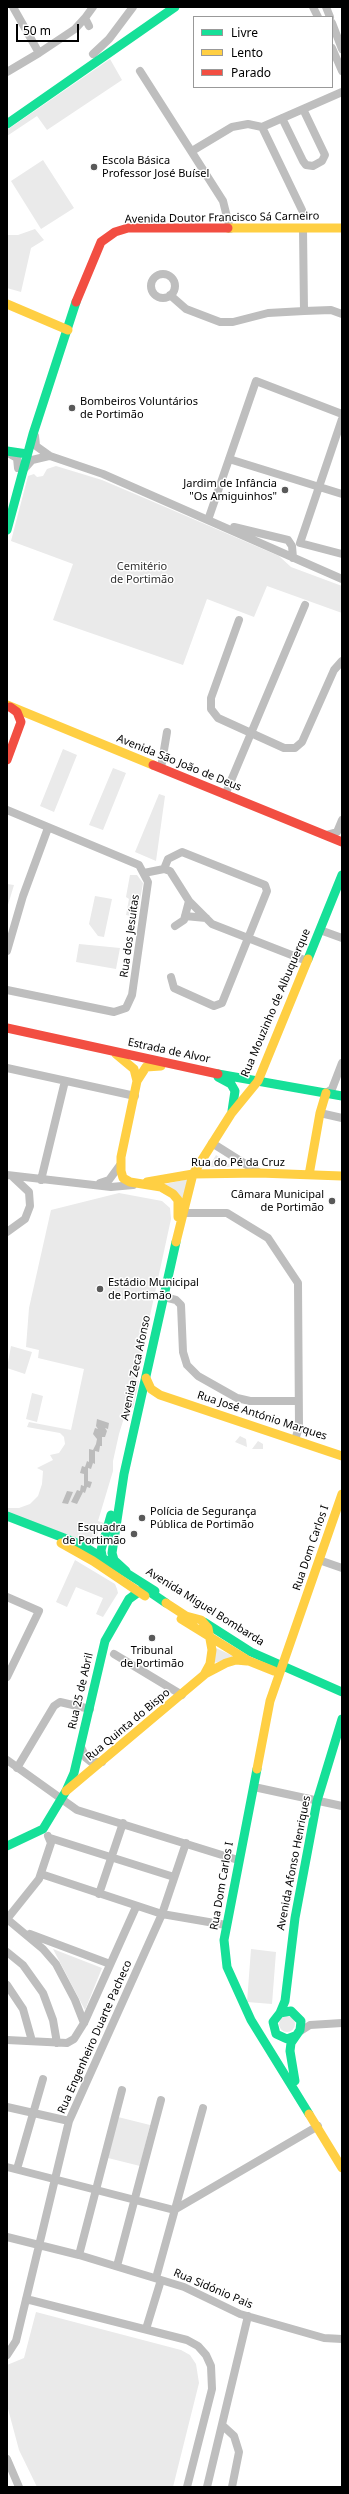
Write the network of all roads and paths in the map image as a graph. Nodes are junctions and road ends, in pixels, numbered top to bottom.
1 (13, 7) edge
2 (93, 7) edge
3 (133, 7) edge
4 (161, 7) edge
5 (175, 7) edge
6 (313, 7) edge
7 (318, 16) edge
8 (333, 26) edge
9 (342, 49) edge
10 (333, 50) edge
11 (39, 53) junction
12 (93, 54) junction
13 (140, 71) dead end
14 (342, 71) edge
15 (7, 72) edge
16 (342, 92) edge
17 (303, 109) junction
18 (7, 114) edge
19 (282, 118) junction
20 (7, 124) edge
21 (262, 127) junction
22 (192, 152) junction
23 (302, 210) dead end
24 (342, 228) edge
25 (230, 229) junction
26 (303, 229) junction
27 (170, 295) dead end
28 (7, 304) edge
29 (304, 311) junction
30 (342, 314) edge
31 (65, 329) junction
32 (342, 414) edge
33 (342, 419) edge
34 (35, 427) junction
35 (7, 452) edge
36 (25, 453) junction
37 (50, 456) junction
38 (229, 459) junction
39 (20, 470) junction
40 (320, 487) junction
41 (342, 494) edge
42 (7, 508) edge
43 (208, 520) junction
44 (218, 524) junction
45 (7, 530) edge
46 (293, 543) junction
47 (282, 554) junction
48 (342, 554) edge
49 (293, 558) junction
50 (342, 579) edge
51 (306, 605) dead end
52 (239, 620) dead end
53 (342, 661) edge
54 (7, 705) edge
55 (38, 717) junction
56 (21, 722) junction
57 (167, 732) dead end
58 (252, 733) junction
59 (7, 760) edge
60 (161, 768) junction
61 (225, 795) junction
62 (7, 810) edge
63 (342, 820) edge
64 (48, 828) junction
65 (325, 835) junction
66 (342, 842) edge
67 (164, 869) junction
68 (144, 873) junction
69 (342, 875) edge
70 (189, 901) junction
71 (185, 916) junction
72 (206, 918) junction
73 (175, 926) dead end
74 (320, 930) junction
75 (248, 938) junction
76 (342, 938) edge
77 (7, 951) edge
78 (307, 961) junction
79 (172, 977) dead end
80 (7, 990) edge
81 (7, 1028) edge
82 (97, 1047) junction
83 (342, 1063) edge
84 (181, 1067) junction
85 (7, 1068) edge
86 (207, 1072) junction
87 (339, 1073) edge
88 (65, 1081) junction
89 (258, 1081) junction
90 (137, 1082) junction
91 (326, 1093) junction
92 (135, 1096) junction
93 (342, 1096) edge
94 (320, 1113) junction
95 (231, 1114) junction
96 (342, 1118) edge
97 (212, 1143) junction
98 (121, 1157) junction
99 (259, 1173) junction
100 (193, 1174) junction
101 (309, 1175) junction
102 (10, 1176) edge
103 (342, 1176) edge
104 (41, 1180) junction
105 (97, 1184) junction
106 (136, 1184) junction
107 (183, 1213) junction
108 (7, 1232) edge
109 (177, 1237) junction
110 (164, 1297) junction
111 (146, 1378) junction
112 (174, 1400) junction
113 (298, 1401) junction
114 (139, 1411) junction
115 (295, 1440) junction
116 (342, 1456) edge
117 (124, 1474) junction
118 (342, 1494) edge
119 (117, 1495) junction
120 (7, 1516) edge
121 (7, 1521) edge
122 (7, 1524) edge
123 (114, 1535) junction
124 (63, 1536) junction
125 (102, 1555) junction
126 (319, 1560) junction
127 (342, 1568) edge
128 (126, 1571) junction
129 (128, 1584) junction
130 (139, 1592) junction
131 (7, 1596) edge
132 (129, 1600) junction
133 (302, 1610) junction
134 (201, 1620) junction
135 (211, 1637) junction
136 (114, 1654) dead end
137 (269, 1660) junction
138 (249, 1661) junction
139 (281, 1670) junction
140 (204, 1675) junction
141 (7, 1678) edge
142 (342, 1692) edge
143 (182, 1695) junction
144 (342, 1697) edge
145 (90, 1709) junction
146 (342, 1719) edge
147 (81, 1747) junction
148 (7, 1760) edge
149 (103, 1762) junction
150 (17, 1768) junction
151 (254, 1788) junction
152 (64, 1795) junction
153 (317, 1801) junction
154 (342, 1806) edge
155 (123, 1823) junction
156 (43, 1828) junction
157 (50, 1838) junction
158 (186, 1843) junction
159 (7, 1846) edge
160 (111, 1858) junction
161 (238, 1860) junction
162 (41, 1874) junction
163 (174, 1877) junction
164 (99, 1894) junction
165 (136, 1907) junction
166 (162, 1914) junction
167 (7, 1919) edge
168 (226, 1925) junction
169 (25, 1933) junction
170 (7, 1952) edge
171 (110, 1964) junction
172 (7, 1984) edge
173 (280, 2013) junction
174 (251, 2020) junction
175 (84, 2022) junction
176 (342, 2023) edge
177 (297, 2034) junction
178 (7, 2040) edge
179 (279, 2041) junction
180 (32, 2042) junction
181 (57, 2043) junction
182 (43, 2079) dead end
183 (290, 2080) junction
184 (122, 2090) dead end
185 (161, 2100) dead end
186 (304, 2103) junction
187 (7, 2107) edge
188 (203, 2108) dead end
189 (32, 2114) junction
190 (69, 2121) junction
191 (318, 2126) junction
192 (7, 2167) edge
193 (342, 2168) edge
194 (17, 2169) junction
195 (54, 2179) junction
196 (95, 2190) junction
197 (135, 2200) junction
198 (174, 2210) junction
199 (7, 2237) edge
200 (39, 2244) junction
201 (79, 2256) junction
202 (117, 2266) junction
203 (158, 2279) junction
204 (26, 2299) junction
205 (248, 2316) junction
206 (146, 2329) junction
207 (342, 2339) edge
208 (7, 2355) edge
209 (222, 2425) junction
210 (8, 2464) edge
211 (19, 2487) edge
212 (187, 2487) edge
213 (207, 2487) edge
214 (232, 2487) edge

1 - 11 street
2 - 11 street
3 - 12 street
4 - 12 street
5 - 20 street
6 - 7 street
8 - 9 street
10 - 14 street
11 - 15 street
12 - 18 street
13 - 22 street
16 - 17 street
17 - 19 street
17 - 19 street
19 - 21 street
21 - 22 street
21 - 23 street
22 - 25 street
24 - 26 street, Avenida Doutor Francisco Sá Carneiro
25 - 26 street, Avenida Doutor Francisco Sá Carneiro
25 - 31 street, Avenida Doutor Francisco Sá Carneiro
26 - 29 street
27 - 29 street
28 - 31 street
29 - 30 street
31 - 34 street, Avenida Doutor Francisco Sá Carneiro
31 - 36 street, Avenida Doutor Francisco Sá Carneiro
32 - 38 street
33 - 40 street
34 - 36 street, Avenida Doutor Francisco Sá Carneiro
34 - 37 street
35 - 36 street
35 - 39 street
36 - 37 street
36 - 39 street, Avenida Doutor Francisco Sá Carneiro
37 - 39 street
37 - 43 street
38 - 40 street
38 - 43 street
39 - 42 street, Avenida Doutor Francisco Sá Carneiro
39 - 45 street, Avenida Doutor Francisco Sá Carneiro
40 - 41 street
40 - 46 street
43 - 44 street
44 - 46 street
44 - 47 street
46 - 47 street
46 - 48 street
46 - 49 street
47 - 49 street
49 - 50 street
51 - 58 street
52 - 58 street
53 - 58 street
54 - 55 street, Avenida São João de Deus
54 - 56 street
55 - 56 street
55 - 60 street, Avenida São João de Deus
56 - 59 street
57 - 60 street
58 - 61 street
60 - 61 street, Avenida São João de Deus
61 - 65 street, Avenida São João de Deus
62 - 64 street
63 - 65 street
64 - 68 street
64 - 77 street
65 - 66 street, Avenida São João de Deus
67 - 68 street
67 - 70 street
67 - 75 street
68 - 80 street, Rua dos Jesuítas
69 - 74 street, Rua Mouzinho de Albuquerque
70 - 71 street
70 - 72 street
71 - 72 street
71 - 73 street
72 - 75 street
74 - 76 street
74 - 78 street, Rua Mouzinho de Albuquerque
75 - 78 street
75 - 79 street
78 - 89 street, Rua Mouzinho de Albuquerque
81 - 82 street, Estrada de Alvor
82 - 84 street, Estrada de Alvor
82 - 90 street
83 - 87 street
84 - 86 street, Estrada de Alvor
84 - 90 street
85 - 88 street
86 - 89 street, Estrada de Alvor
86 - 95 street
87 - 91 street
88 - 92 street
88 - 104 street
89 - 91 street, Estrada de Alvor
89 - 95 street, Rua Mouzinho de Albuquerque
90 - 92 street
91 - 93 street, Estrada de Alvor
91 - 94 street
92 - 98 street
94 - 96 street
94 - 101 street
95 - 97 street, Rua Mouzinho de Albuquerque
97 - 99 street
97 - 100 street, Rua Mouzinho de Albuquerque
98 - 105 street
98 - 106 street
99 - 100 street, Rua do Pé da Cruz
99 - 101 street, Rua do Pé da Cruz
100 - 106 street, Rua do Pé da Cruz
100 - 107 street, Avenida Zeca Afonso
101 - 103 street, Rua do Pé da Cruz
102 - 104 street
102 - 108 street
104 - 105 street
105 - 106 street
106 - 109 street
107 - 109 street, Avenida Zeca Afonso
107 - 113 street
109 - 110 street, Avenida Zeca Afonso
110 - 111 street, Avenida Zeca Afonso
110 - 113 street
111 - 112 street, Rua José António Marques
111 - 114 street, Avenida Zeca Afonso
112 - 114 street, Rua José António Marques
112 - 115 street, Rua José António Marques
113 - 115 street
114 - 117 street, Avenida Zeca Afonso
115 - 116 street, Rua José António Marques
117 - 119 street, Avenida Zeca Afonso
117 - 123 street, Avenida Zeca Afonso
118 - 126 street, Rua Dom Carlos I
119 - 124 street, Avenida Zeca Afonso
119 - 125 street
120 - 124 street, Avenida Miguel Bombarda
121 - 125 street, Avenida Miguel Bombarda
122 - 129 street, Avenida Miguel Bombarda
123 - 125 street
123 - 128 street, Avenida Zeca Afonso
124 - 125 street, Avenida Miguel Bombarda
125 - 128 street, Avenida Miguel Bombarda
125 - 129 street, Avenida Miguel Bombarda
126 - 127 street
126 - 133 street, Rua Dom Carlos I
128 - 134 street, Avenida Miguel Bombarda
129 - 130 street, Avenida Miguel Bombarda
129 - 132 street
130 - 132 street, Rua 25 de Abril
130 - 134 street
130 - 135 street, Avenida Miguel Bombarda
131 - 141 street
132 - 145 street, Rua 25 de Abril
133 - 137 street, Rua Dom Carlos I
133 - 139 street, Rua Dom Carlos I
134 - 135 street
134 - 137 street, Avenida Miguel Bombarda
135 - 138 street, Avenida Miguel Bombarda
135 - 140 street, Rua Quinta do Bispo
136 - 143 street
137 - 139 street, Avenida Miguel Bombarda
138 - 139 street, Avenida Miguel Bombarda
138 - 140 street, Rua Quinta do Bispo
139 - 142 street, Avenida Miguel Bombarda
139 - 144 street, Avenida Miguel Bombarda
139 - 151 street, Rua Dom Carlos I
140 - 143 street, Rua Quinta do Bispo
143 - 149 street, Rua Quinta do Bispo
145 - 147 street, Rua 25 de Abril
145 - 150 street
146 - 153 street, Avenida Afonso Henriques
147 - 149 street
147 - 152 street, Rua 25 de Abril
148 - 150 street
149 - 152 street, Rua Quinta do Bispo
150 - 152 street
151 - 153 street
151 - 161 street, Rua Dom Carlos I
152 - 155 street
152 - 156 street, Rua 25 de Abril
153 - 154 street
153 - 173 street, Avenida Afonso Henriques
155 - 158 street
155 - 160 street
156 - 157 street
156 - 159 street
157 - 160 street
157 - 162 street
158 - 161 street
158 - 163 street, Rua Engenheiro Duarte Pacheco
160 - 163 street
160 - 164 street
161 - 168 street, Rua Dom Carlos I
162 - 164 street
162 - 167 street
163 - 166 street, Rua Engenheiro Duarte Pacheco
164 - 165 street
165 - 166 street
165 - 171 street
166 - 168 street
166 - 190 street, Rua Engenheiro Duarte Pacheco
167 - 169 street
168 - 174 street, Rua Dom Carlos I
169 - 171 street
169 - 175 street
170 - 181 street
171 - 175 street
172 - 180 street
173 - 177 street
173 - 179 street
174 - 179 street
174 - 183 street, Rua Dom Carlos I
175 - 181 street
176 - 177 street
177 - 179 street
177 - 186 street
178 - 180 street
179 - 183 street
180 - 181 street
182 - 189 street
183 - 186 street, Rua Dom Carlos I
184 - 196 street
185 - 197 street
186 - 191 street, Rua Dom Carlos I
187 - 189 street
188 - 198 street
189 - 190 street
189 - 194 street
190 - 195 street, Rua Engenheiro Duarte Pacheco
191 - 193 street, Rua Dom Carlos I
191 - 198 street
192 - 194 street
194 - 195 street
195 - 196 street
195 - 200 street, Rua Engenheiro Duarte Pacheco
196 - 197 street
196 - 201 street
197 - 198 street
197 - 202 street
198 - 203 street
199 - 200 street, Rua Sidónio Pais
200 - 201 street, Rua Sidónio Pais
200 - 204 street, Rua Engenheiro Duarte Pacheco
201 - 202 street, Rua Sidónio Pais
202 - 203 street, Rua Sidónio Pais
203 - 205 street, Rua Sidónio Pais
203 - 206 street
204 - 206 street
204 - 208 street, Rua Engenheiro Duarte Pacheco
205 - 207 street, Rua Sidónio Pais
205 - 209 street
206 - 212 street
209 - 213 street
209 - 214 street
210 - 211 street

